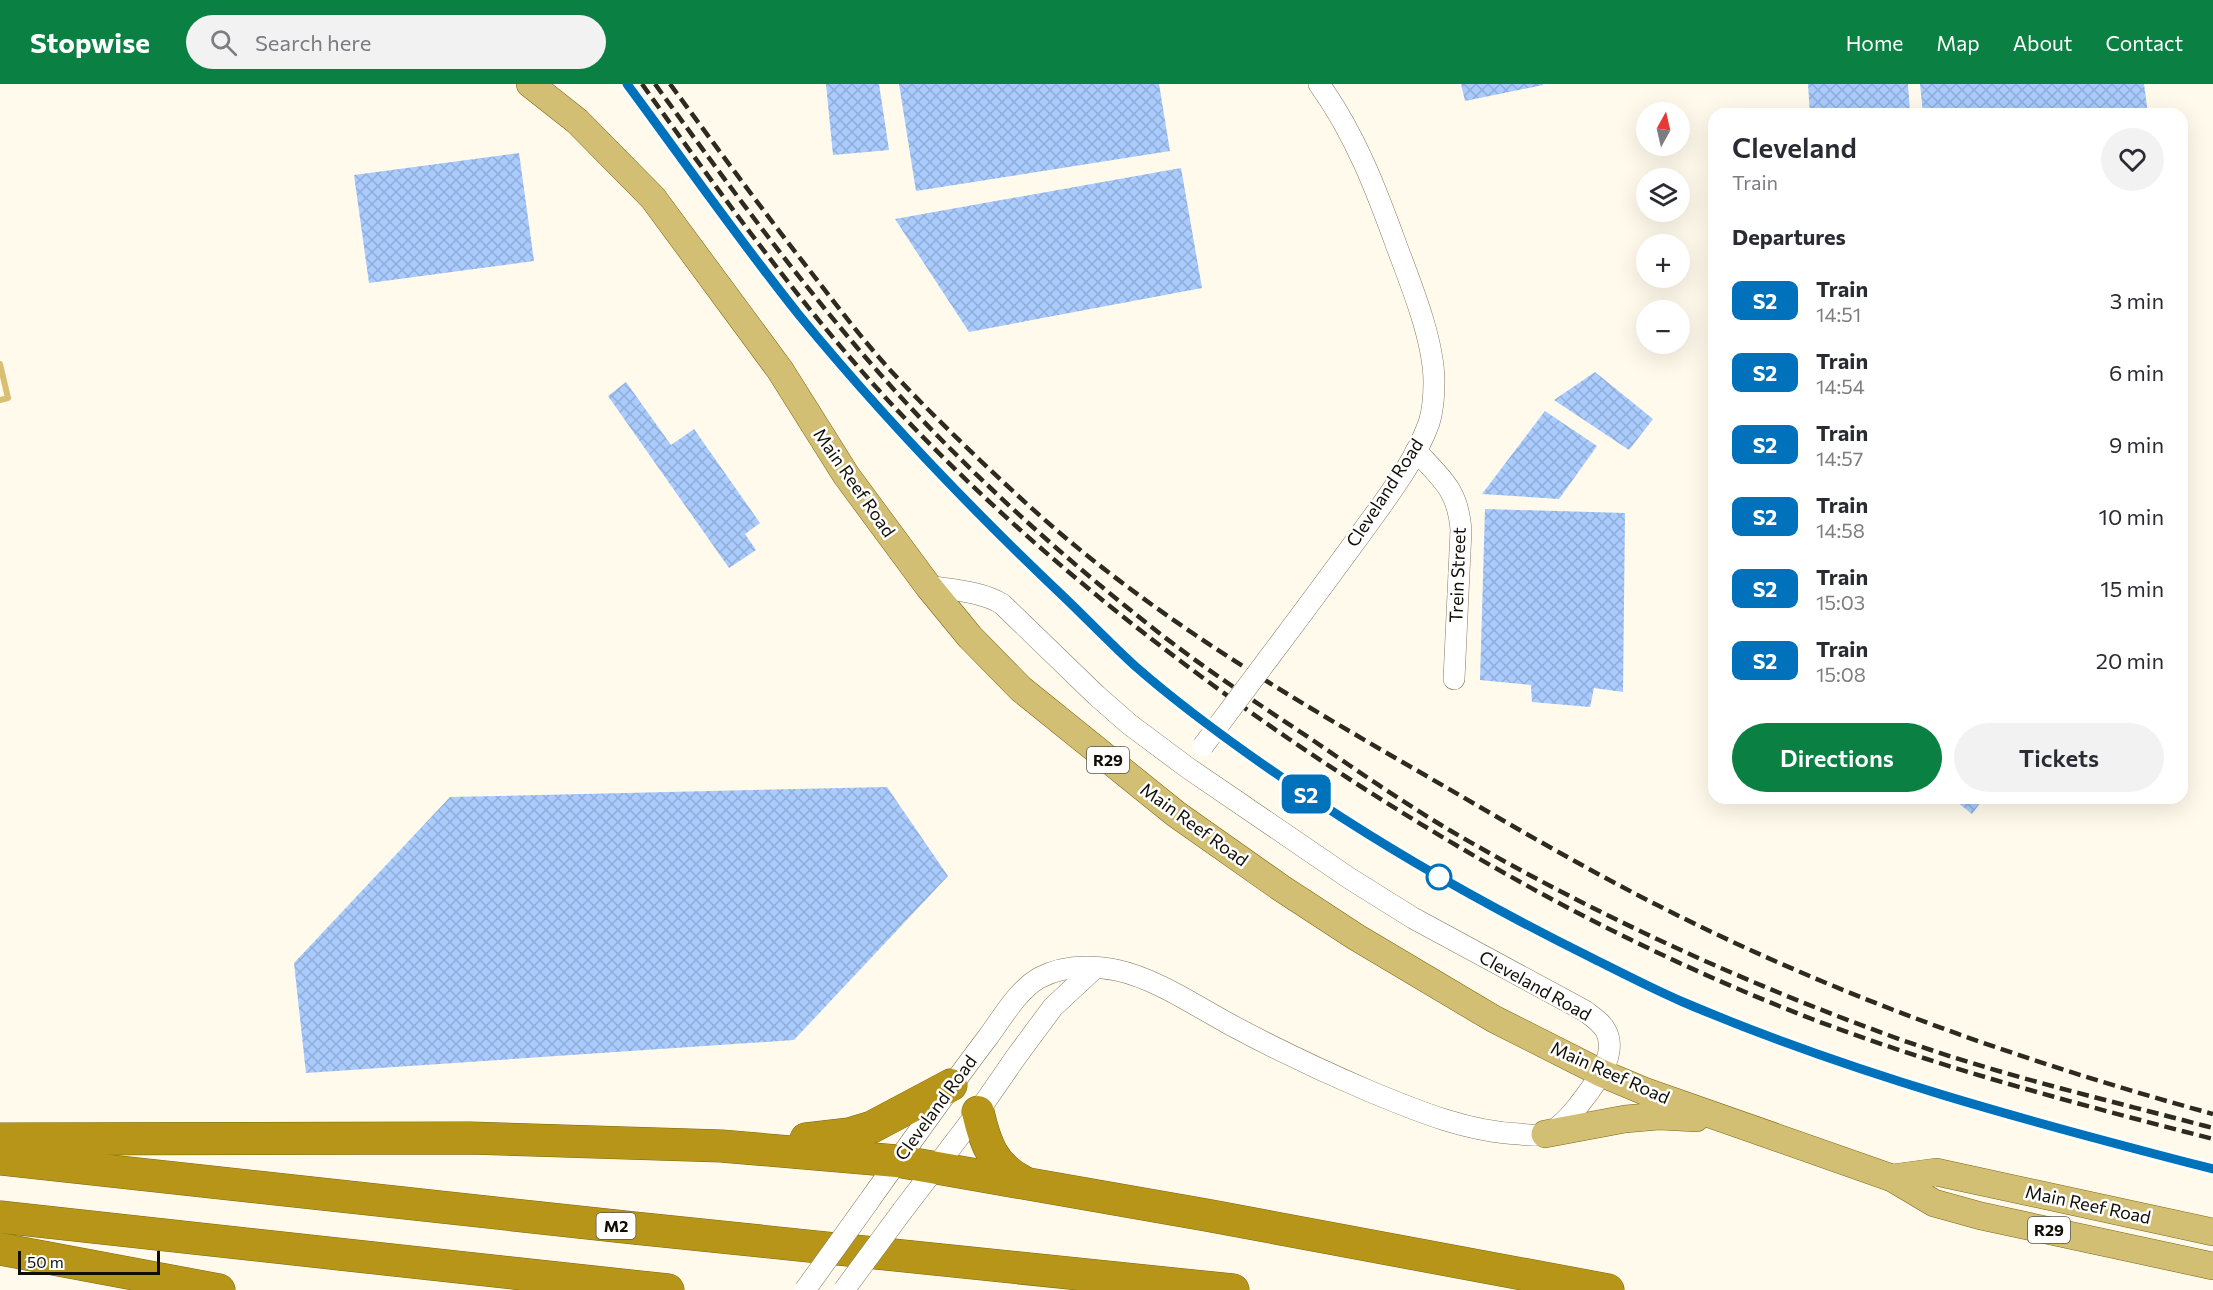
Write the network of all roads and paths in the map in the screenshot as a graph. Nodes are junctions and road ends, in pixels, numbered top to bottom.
1 (530, 84) edge
2 (1319, 84) edge
3 (1416, 451) junction
4 (928, 586) junction
5 (1454, 679) dead end
6 (1188, 768) junction
7 (1095, 968) junction
8 (1601, 1073) junction
9 (951, 1085) junction
10 (978, 1112) junction
11 (1727, 1120) junction
12 (1545, 1134) junction
13 (0, 1138) edge
14 (619, 1142) junction
15 (0, 1159) edge
16 (897, 1161) junction
17 (937, 1167) junction
18 (1892, 1178) junction
19 (1025, 1183) junction
20 (0, 1217) edge
21 (2213, 1232) edge
22 (0, 1249) edge
23 (2213, 1266) edge
24 (219, 1290) edge
25 (668, 1290) edge
26 (805, 1290) edge
27 (844, 1290) edge
28 (1233, 1290) edge
29 (1608, 1290) edge

1 - 4 main road, Main Reef Road / R29
2 - 3 street, Cleveland Road
3 - 5 street, Trein Street
3 - 6 street, Cleveland Road, bridge
4 - 6 street, Cleveland Road
4 - 8 main road, Main Reef Road / R29
6 - 8 street, Cleveland Road
7 - 9 street, Cleveland Road
7 - 10 street, Cleveland Road
7 - 12 street, Cleveland Road
8 - 11 main road, Main Reef Road / R29
8 - 12 street, Cleveland Road
9 - 14 highway
9 - 16 street, Cleveland Road
10 - 17 street, Cleveland Road
10 - 19 highway
11 - 12 main road
11 - 18 main road, Main Reef Road / R29
13 - 14 highway
14 - 16 highway
15 - 28 highway, M2
16 - 17 highway
16 - 26 street, Cleveland Road, bridge
17 - 19 highway
17 - 27 street, Cleveland Road, bridge
18 - 21 main road, Main Reef Road / R29
18 - 23 main road, Main Reef Road / R29
19 - 29 highway
20 - 25 highway
22 - 24 highway

